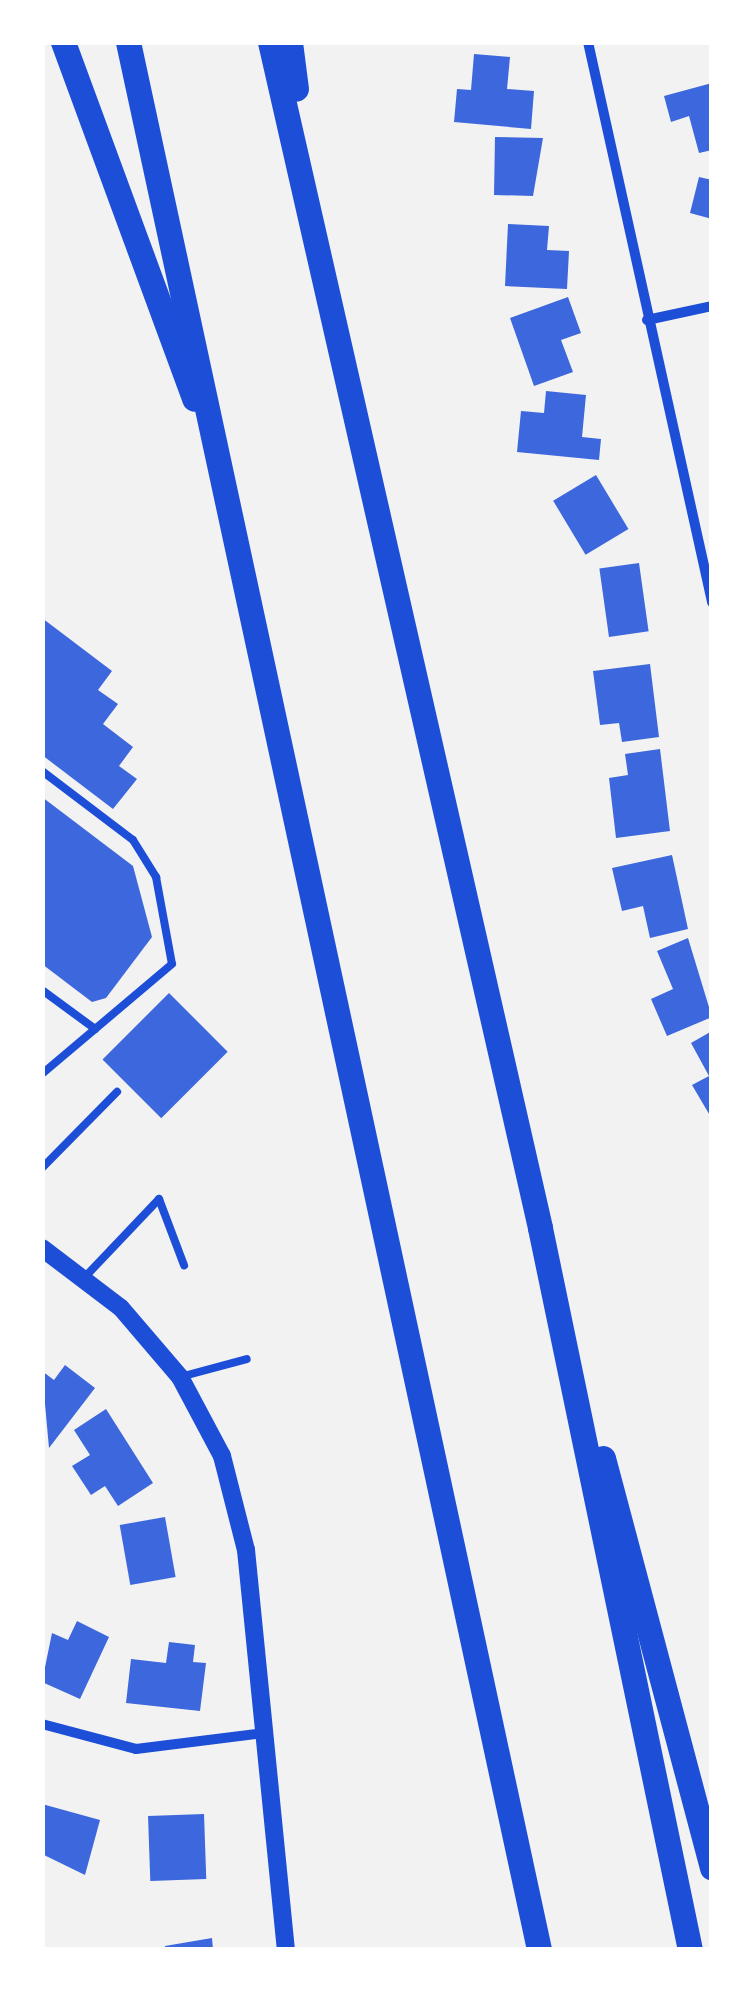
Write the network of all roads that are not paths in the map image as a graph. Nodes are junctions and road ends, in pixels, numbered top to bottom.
1 (63, 42) edge
2 (128, 42) edge
3 (270, 42) edge
4 (290, 42) edge
5 (588, 42) edge
6 (324, 282) junction
7 (712, 306) edge
8 (648, 320) junction
9 (228, 493) junction
10 (712, 602) edge
11 (42, 771) edge
12 (42, 990) edge
13 (94, 1029) junction
14 (42, 1074) edge
15 (117, 1092) dead end
16 (42, 1168) edge
17 (540, 1228) junction
18 (42, 1248) edge
19 (184, 1265) dead end
20 (84, 1278) junction
21 (247, 1358) dead end
22 (180, 1377) junction
23 (42, 1724) edge
24 (264, 1733) junction
25 (712, 1868) edge
26 (286, 1950) edge
27 (539, 1950) edge
28 (690, 1950) edge

1 - 9 highway
2 - 9 highway
3 - 6 highway
4 - 6 highway
5 - 8 street
6 - 17 highway
7 - 8 street
8 - 10 street
9 - 27 highway
11 - 13 lane
12 - 13 lane
13 - 14 lane
15 - 16 lane
17 - 25 highway
17 - 28 highway
18 - 20 street
19 - 20 lane
20 - 22 street
21 - 22 lane
22 - 24 street
23 - 24 street
24 - 26 street

